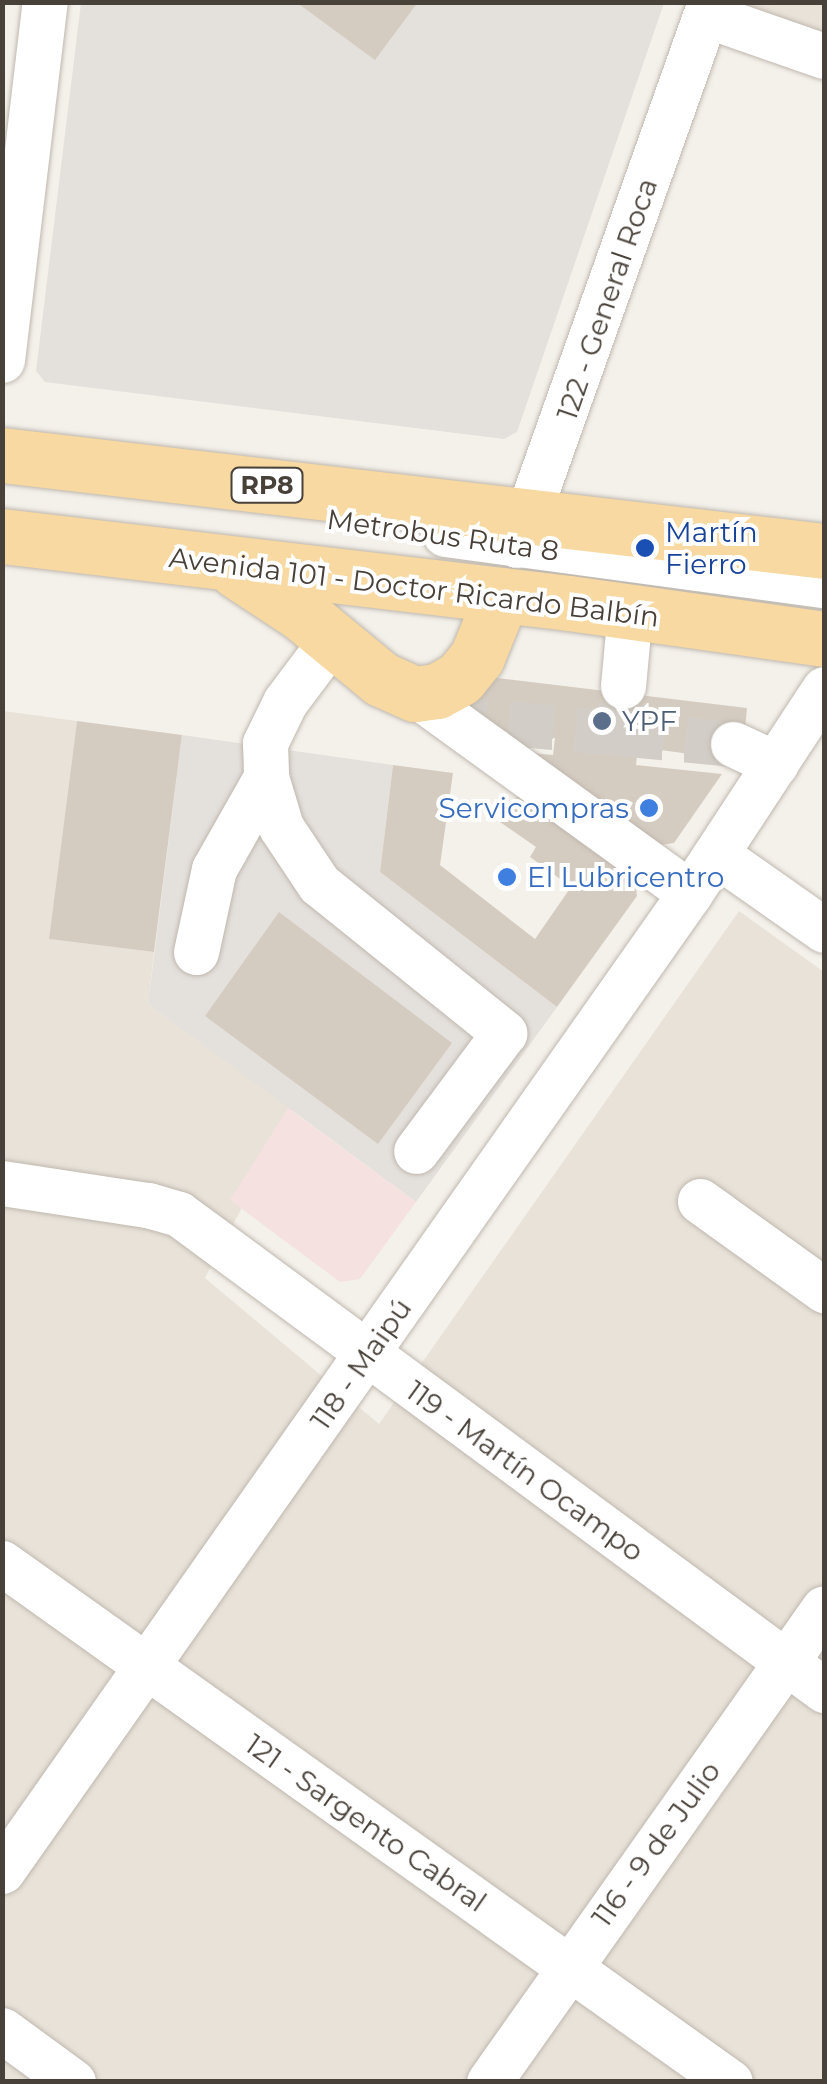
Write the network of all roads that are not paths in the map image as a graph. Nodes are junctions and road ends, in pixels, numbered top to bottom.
1 (45, 2) edge
2 (708, 8) edge
3 (824, 56) edge
4 (2, 360) edge
5 (2, 455) edge
6 (2, 479) edge
7 (2, 513) edge
8 (2, 536) edge
9 (824, 552) edge
10 (515, 555) junction
11 (226, 565) junction
12 (824, 586) edge
13 (630, 611) junction
14 (824, 611) edge
15 (333, 638) junction
16 (824, 639) edge
17 (623, 686) tunnel mouth
18 (824, 689) edge
19 (415, 694) junction
20 (733, 744) tunnel mouth
21 (776, 764) junction
22 (266, 776) junction
23 (716, 854) junction
24 (690, 893) junction
25 (824, 930) edge
26 (196, 952) dead end
27 (416, 1151) dead end
28 (2, 1182) edge
29 (700, 1201) dead end
30 (824, 1290) edge
31 (368, 1355) junction
32 (2, 1563) edge
33 (824, 1608) edge
34 (786, 1663) junction
35 (145, 1667) junction
36 (824, 1690) edge
37 (2, 1871) edge
38 (569, 1966) junction
39 (2, 2030) edge
40 (73, 2082) edge
41 (490, 2082) edge
42 (730, 2082) edge

1 - 4 street
2 - 3 street
2 - 10 street, 122 - General Roca
5 - 10 main road, Avenida 101 - Doctor Ricardo Balbín / RP8
6 - 10 street, Metrobus Ruta 8
7 - 10 street, Metrobus Ruta 8
8 - 11 main road, Avenida 101 - Doctor Ricardo Balbín / RP8
9 - 10 main road, Avenida 101 - Doctor Ricardo Balbín / RP8
10 - 11 main road, Avenida 101 - Doctor Ricardo Balbín / RP8
10 - 12 street, Metrobus Ruta 8
10 - 13 main road, Avenida 101 - Doctor Ricardo Balbín / RP8
10 - 14 street, Metrobus Ruta 8
10 - 19 main road
11 - 15 main road
13 - 16 main road, Avenida 101 - Doctor Ricardo Balbín / RP8
13 - 17 street
15 - 19 main road
15 - 22 street
18 - 21 street, 118 - Maipú
19 - 24 street
20 - 21 street
21 - 23 street, 118 - Maipú
22 - 26 street
22 - 27 street
23 - 24 street, 118 - Maipú
23 - 25 street
24 - 31 street, 118 - Maipú
28 - 31 street, 119 - Martín Ocampo
29 - 30 street
31 - 34 street, 119 - Martín Ocampo
31 - 35 street, 118 - Maipú
32 - 35 street, 121 - Sargento Cabral
33 - 34 street, 116 - 9 de Julio
34 - 36 street, 119 - Martín Ocampo
34 - 38 street, 116 - 9 de Julio
35 - 37 street, 118 - Maipú
35 - 38 street, 121 - Sargento Cabral
38 - 41 street, 116 - 9 de Julio
38 - 42 street, 121 - Sargento Cabral
39 - 40 street

